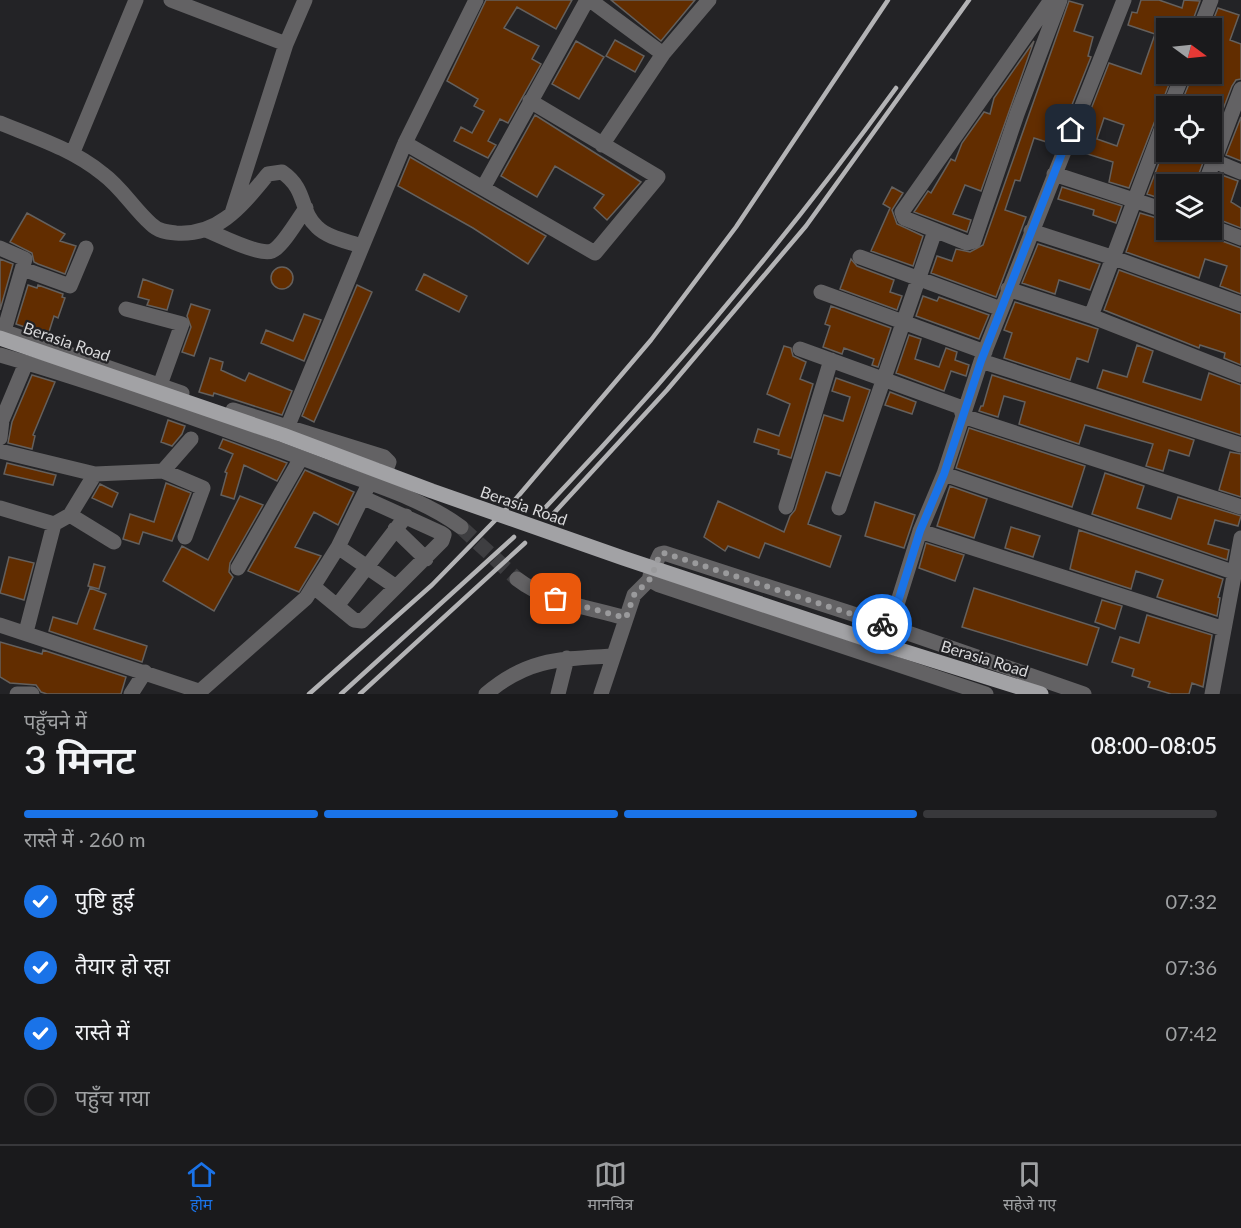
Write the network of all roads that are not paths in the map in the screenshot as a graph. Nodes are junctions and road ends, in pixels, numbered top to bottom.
1 (136, 0) edge
2 (171, 0) edge
3 (304, 0) edge
4 (476, 0) edge
5 (589, 0) edge
6 (709, 0) edge
7 (1051, 0) edge
8 (1060, 0) edge
9 (1124, 0) edge
10 (1211, 0) edge
11 (1204, 18) edge
12 (286, 44) junction
13 (663, 54) junction
14 (1241, 89) edge
15 (530, 101) junction
16 (0, 123) edge
17 (1222, 140) edge
18 (405, 143) junction
19 (1156, 143) edge
20 (602, 145) junction
21 (73, 152) junction
22 (1216, 162) edge
23 (1241, 172) edge
24 (1054, 174) junction
25 (483, 188) junction
26 (1134, 200) junction
27 (1156, 207) edge
28 (306, 208) junction
29 (232, 215) junction
30 (206, 230) junction
31 (935, 231) junction
32 (1031, 231) junction
33 (1222, 231) edge
34 (1241, 238) edge
35 (361, 246) junction
36 (0, 248) edge
37 (86, 248) dead end
38 (861, 257) dead end
39 (1111, 257) junction
40 (23, 269) junction
41 (919, 279) junction
42 (1008, 289) junction
43 (821, 292) dead end
44 (1241, 304) edge
45 (126, 309) dead end
46 (1001, 309) junction
47 (1091, 316) junction
48 (905, 322) junction
49 (2, 333) edge
50 (800, 349) dead end
51 (0, 356) edge
52 (983, 356) junction
53 (831, 360) junction
54 (26, 363) junction
55 (1241, 375) edge
56 (885, 379) junction
57 (160, 385) junction
58 (963, 416) junction
59 (287, 428) junction
60 (0, 438) edge
61 (191, 439) dead end
62 (1241, 445) edge
63 (0, 451) edge
64 (301, 458) junction
65 (163, 471) junction
66 (95, 474) junction
67 (944, 474) junction
68 (371, 489) junction
69 (786, 507) dead end
70 (1241, 507) edge
71 (0, 508) edge
72 (839, 508) dead end
73 (70, 515) junction
74 (406, 516) junction
75 (54, 524) junction
76 (462, 527) tunnel mouth
77 (395, 529) junction
78 (920, 531) junction
79 (185, 537) dead end
80 (1241, 538) edge
81 (114, 542) dead end
82 (338, 547) junction
83 (426, 559) junction
84 (367, 567) junction
85 (238, 568) dead end
86 (1233, 572) junction
87 (651, 578) junction
88 (517, 579) tunnel mouth
89 (314, 587) junction
90 (396, 587) junction
91 (337, 606) junction
92 (626, 618) junction
93 (0, 625) edge
94 (890, 627) junction
95 (1224, 629) junction
96 (26, 632) junction
97 (613, 656) junction
98 (567, 658) junction
99 (145, 672) junction
100 (198, 693) edge
101 (17, 694) edge
102 (32, 694) edge
103 (132, 694) edge
104 (486, 694) edge
105 (558, 694) edge
106 (601, 694) edge
107 (986, 694) edge
108 (1041, 694) edge
109 (1084, 694) edge
110 (1212, 694) edge

1 - 21 street
2 - 12 street
3 - 12 street
4 - 18 street
5 - 13 street
5 - 15 street
6 - 13 street
7 - 31 street
8 - 31 street
9 - 24 street
10 - 11 street
12 - 29 street
13 - 20 street
14 - 17 street
15 - 20 street
15 - 25 street
16 - 21 street
18 - 25 street
18 - 35 street
19 - 26 street
20 - 25 street
21 - 30 street
22 - 23 street
24 - 26 street
24 - 32 street
26 - 27 street
26 - 39 street
28 - 29 street
28 - 30 street
28 - 35 street
29 - 30 street
31 - 41 street
32 - 39 street
32 - 42 street
33 - 34 street
35 - 59 street
36 - 40 street
37 - 40 street
38 - 41 street
39 - 44 street
39 - 47 street
40 - 49 street
41 - 46 street
41 - 48 street
42 - 46 street
42 - 47 street
43 - 48 street
45 - 57 street
46 - 52 street
47 - 55 street
48 - 52 street
48 - 56 street
49 - 57 street
49 - 108 main road, Berasia Road, bridge
50 - 53 street
51 - 54 street
52 - 58 street
52 - 62 street
53 - 56 street
53 - 69 street
54 - 60 street
54 - 64 street
56 - 58 street
56 - 72 street
57 - 59 street
58 - 67 street
58 - 70 street
59 - 68 street
61 - 65 street
63 - 66 street
64 - 68 street
64 - 85 street
65 - 66 street
65 - 79 street
66 - 73 street
67 - 78 street
67 - 86 street
68 - 74 street
68 - 76 street
68 - 82 street
71 - 75 street
73 - 75 street
73 - 81 street
74 - 77 street
74 - 83 street
75 - 96 street
77 - 83 street
77 - 84 street
78 - 94 street
78 - 95 street
80 - 86 street
82 - 84 street
82 - 89 street
83 - 90 street
84 - 90 street
84 - 91 street
86 - 95 street
87 - 92 street
87 - 94 street
87 - 107 street
88 - 92 street
89 - 91 street
89 - 100 street
90 - 91 street
92 - 97 street
93 - 96 street
94 - 109 street
95 - 110 street
96 - 99 street
97 - 98 street
97 - 106 street
98 - 104 street
98 - 105 street
99 - 100 street
99 - 103 street
101 - 102 street

